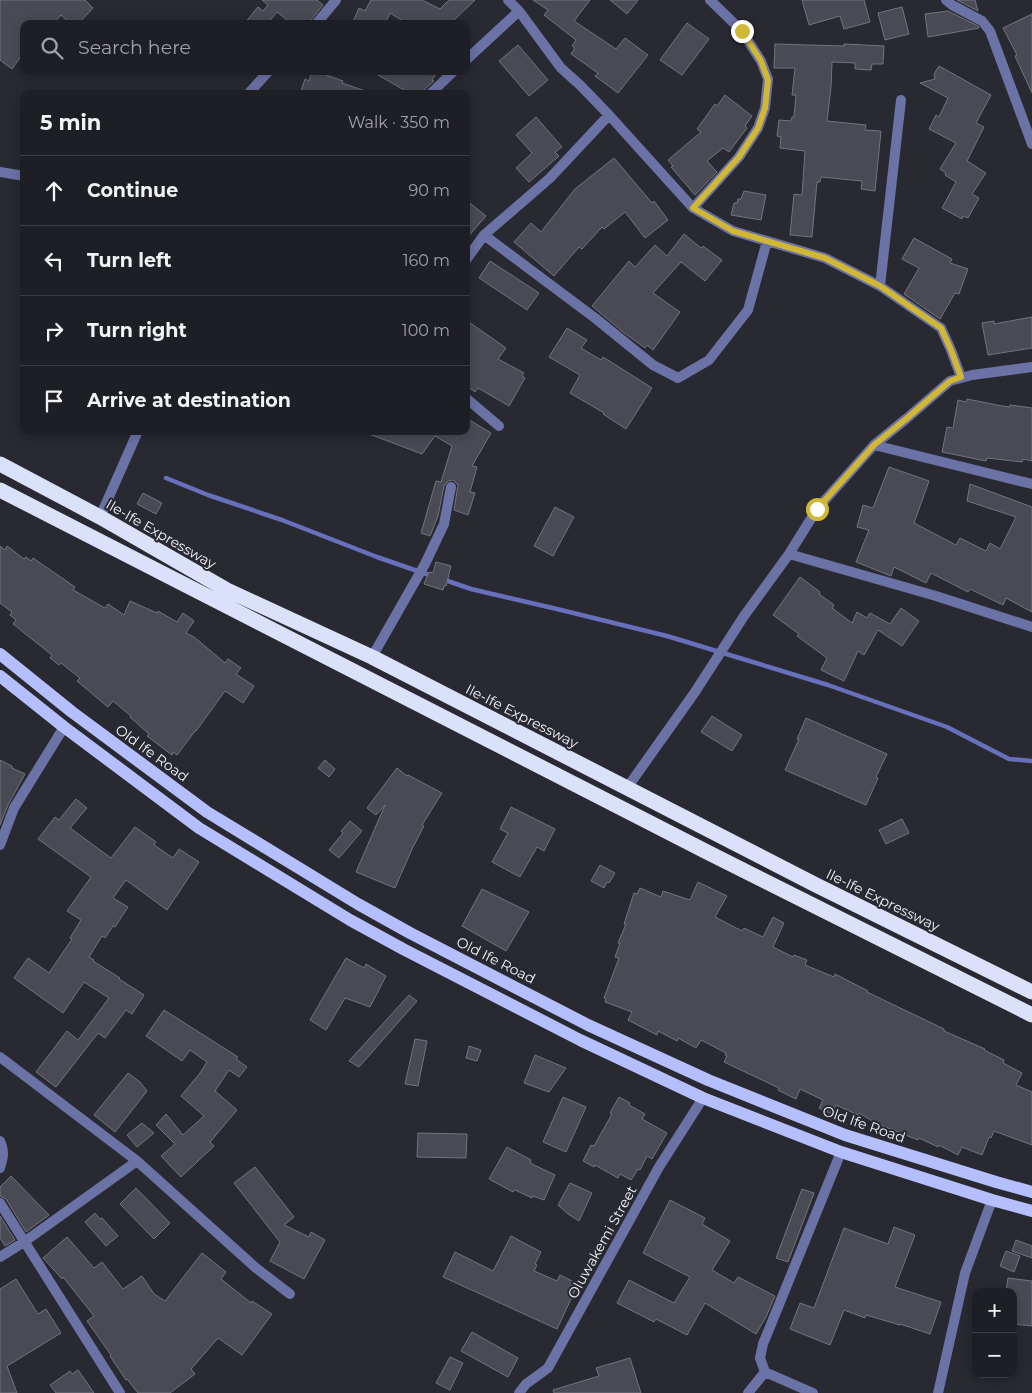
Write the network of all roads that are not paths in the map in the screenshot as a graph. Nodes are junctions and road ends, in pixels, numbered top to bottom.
1 (508, 0) edge
2 (710, 0) edge
3 (946, 0) edge
4 (334, 1) edge
5 (519, 11) junction
6 (319, 20) edge
7 (470, 56) edge
8 (266, 75) edge
9 (450, 75) edge
10 (252, 90) edge
11 (434, 90) edge
12 (901, 100) dead end
13 (609, 115) junction
14 (1032, 144) edge
15 (0, 172) edge
16 (20, 175) edge
17 (693, 208) junction
18 (484, 235) junction
19 (767, 241) junction
20 (470, 254) edge
21 (880, 286) junction
22 (1032, 367) edge
23 (961, 377) junction
24 (470, 401) edge
25 (499, 426) dead end
26 (136, 435) edge
27 (874, 445) junction
28 (0, 464) edge
29 (1032, 484) edge
30 (451, 487) dead end
31 (0, 490) edge
32 (100, 517) junction
33 (789, 554) junction
34 (1032, 627) edge
35 (0, 654) edge
36 (372, 657) junction
37 (0, 676) edge
38 (64, 728) junction
39 (627, 788) junction
40 (0, 845) edge
41 (1032, 992) edge
42 (1032, 1015) edge
43 (588, 1025) junction
44 (580, 1040) junction
45 (0, 1057) edge
46 (703, 1098) junction
47 (0, 1141) edge
48 (841, 1152) junction
49 (137, 1161) junction
50 (0, 1168) edge
51 (1032, 1192) edge
52 (992, 1200) junction
53 (0, 1203) edge
54 (1032, 1211) edge
55 (24, 1242) junction
56 (0, 1257) edge
57 (290, 1294) dead end
58 (765, 1372) junction
59 (120, 1393) edge
60 (519, 1393) edge
61 (748, 1393) edge
62 (813, 1393) edge
63 (938, 1393) edge

1 - 5 street
2 - 17 street
3 - 14 street
4 - 6 street
5 - 7 street
5 - 13 street
8 - 10 street
9 - 11 street
12 - 21 street
13 - 17 street
13 - 18 street
15 - 16 street
17 - 19 street
18 - 19 street
18 - 20 street
19 - 21 street
21 - 23 street
22 - 23 street
23 - 27 street
24 - 25 street
26 - 32 street
27 - 29 street
27 - 33 street
28 - 32 highway, Ile-Ife Expressway
30 - 36 street
31 - 42 highway
32 - 36 highway, Ile-Ife Expressway
33 - 34 street
33 - 39 street
35 - 43 main road, Old Ife Road
36 - 39 highway, Ile-Ife Expressway
37 - 38 main road
38 - 40 street
38 - 44 main road
39 - 41 highway, Ile-Ife Expressway
43 - 44 main road
43 - 51 main road, Old Ife Road
44 - 46 main road
45 - 49 street
46 - 48 main road
46 - 60 street, Oluwakemi Street
47 - 50 street
48 - 52 main road
48 - 58 street
49 - 55 street
49 - 57 street
52 - 54 main road
52 - 63 street
53 - 55 street
55 - 56 street
55 - 59 street
58 - 61 street
58 - 62 street

